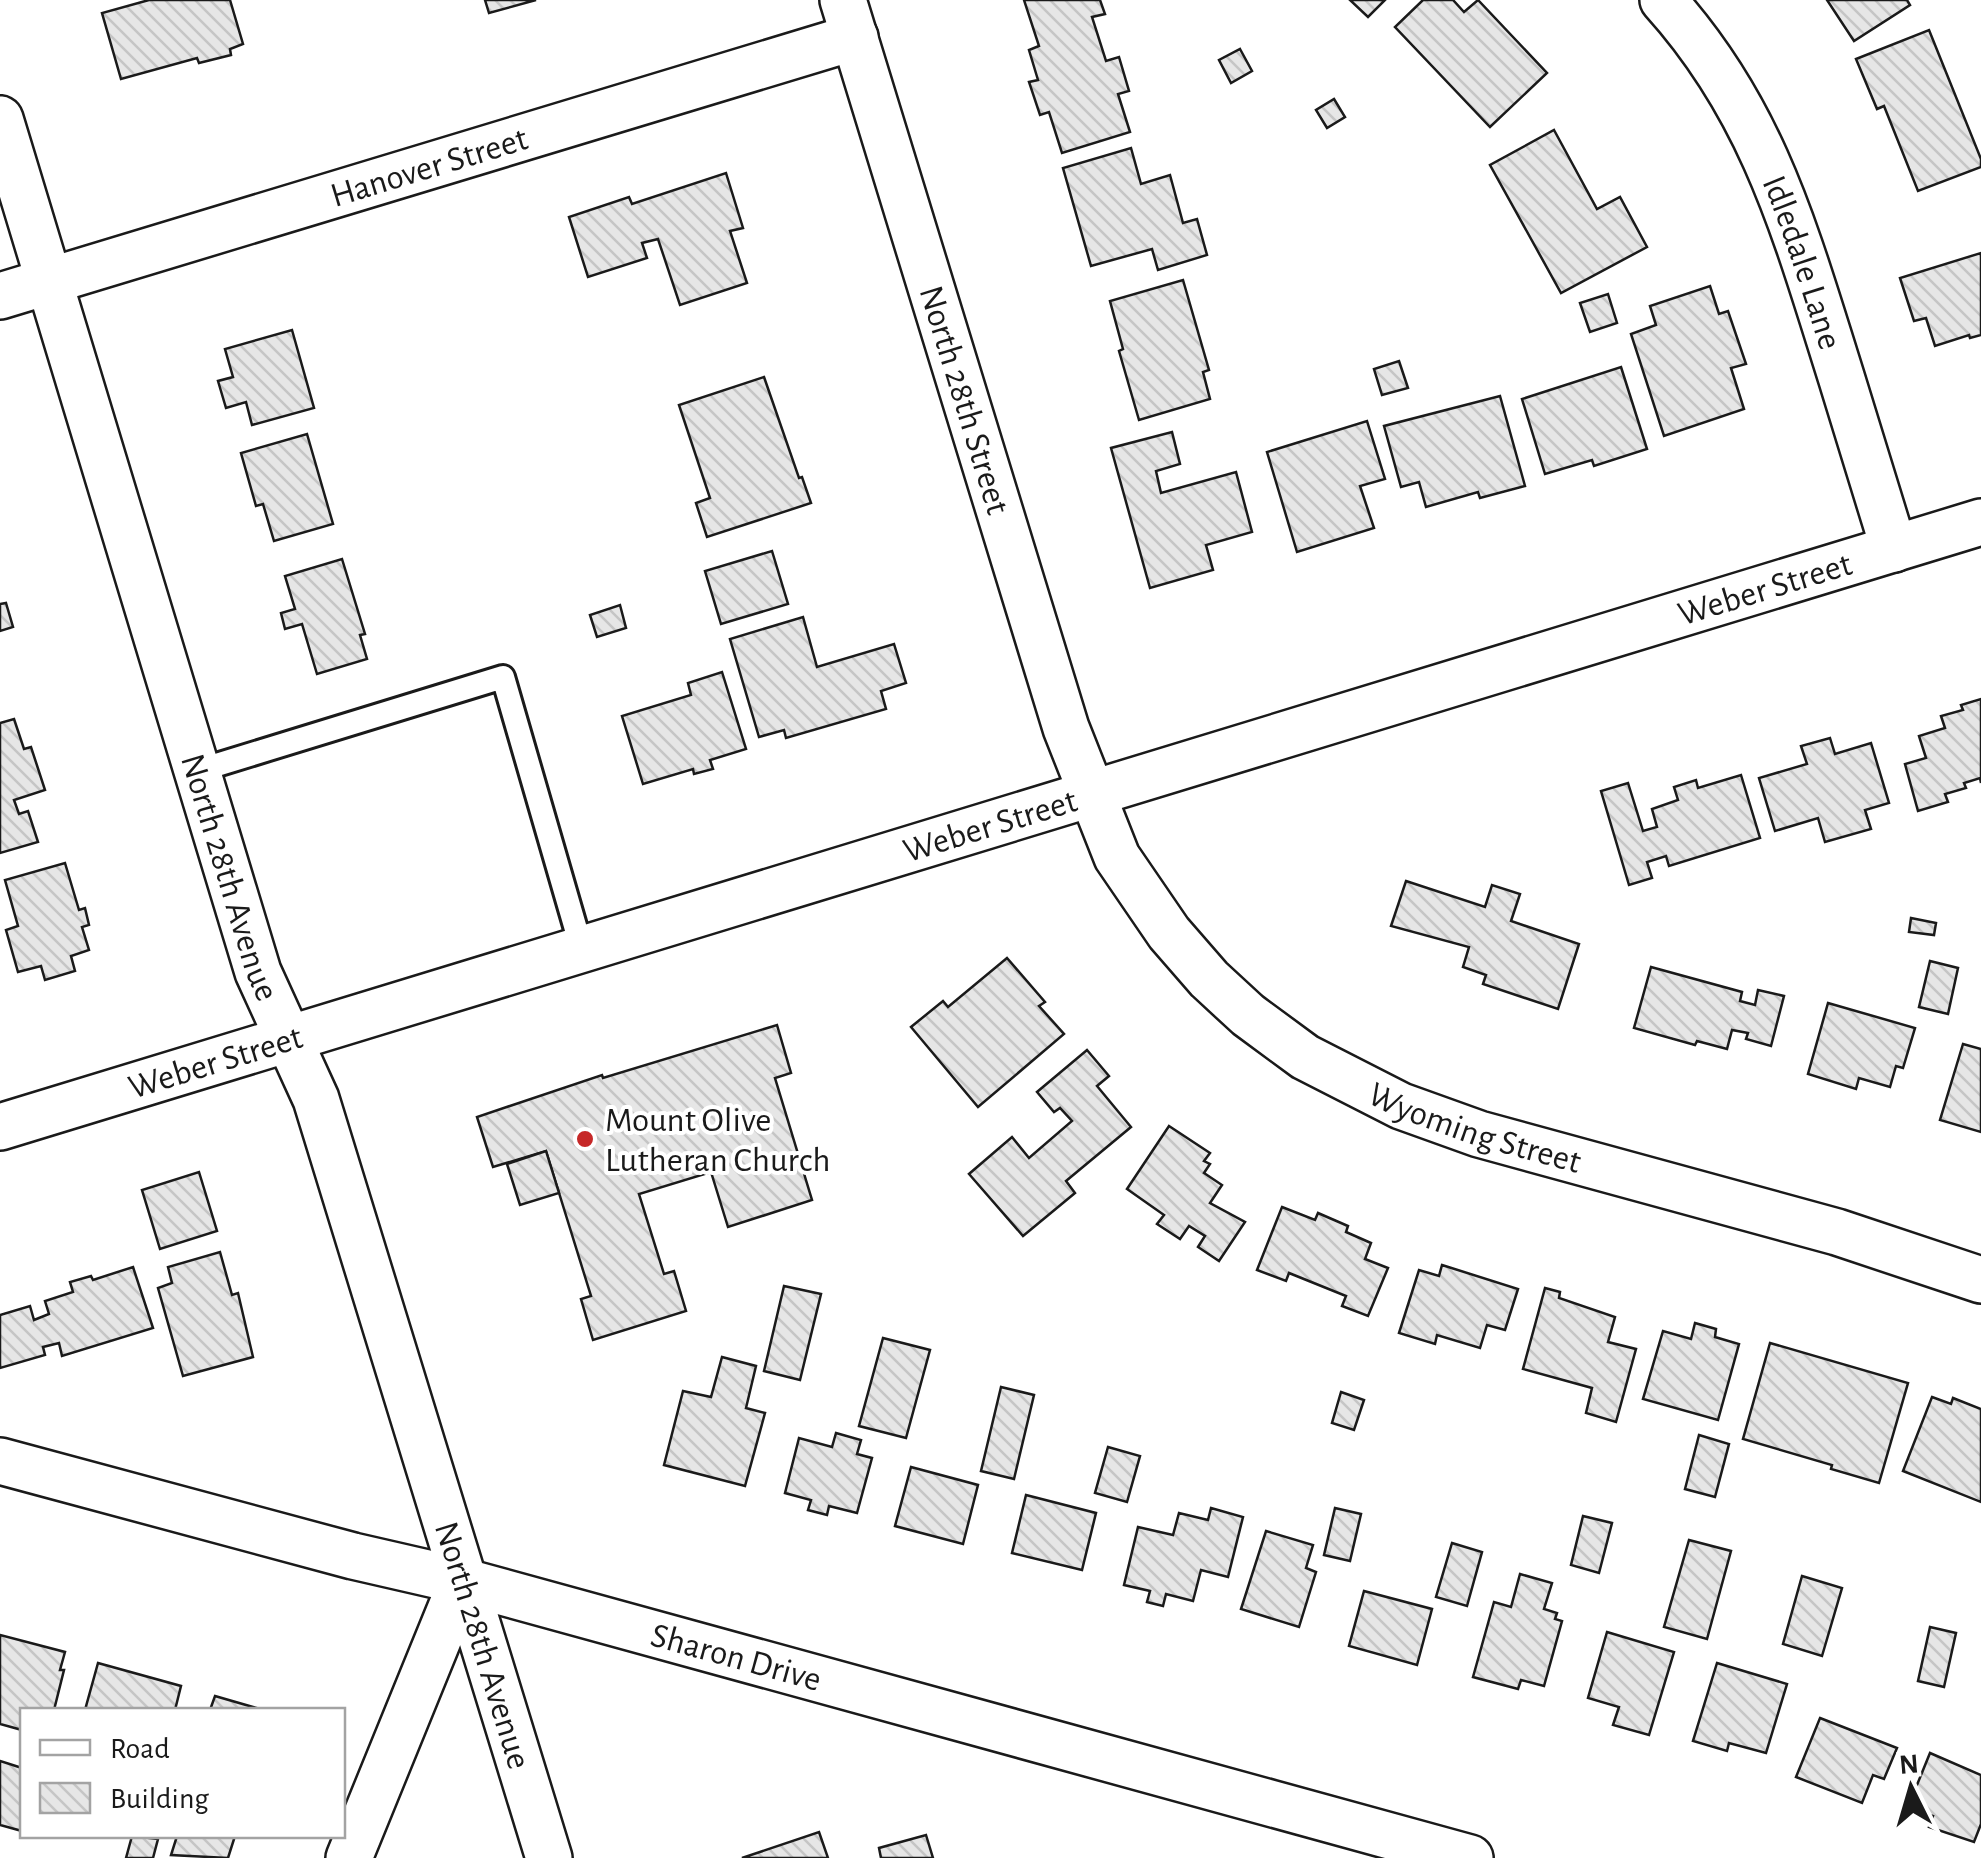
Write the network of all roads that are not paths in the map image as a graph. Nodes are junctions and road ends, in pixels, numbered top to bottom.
1 (1663, 0) edge
2 (849, 19) edge
3 (0, 119) edge
4 (49, 281) junction
5 (0, 296) edge
6 (1981, 522) edge
7 (1894, 548) junction
8 (197, 771) junction
9 (1092, 796) junction
10 (582, 950) junction
11 (288, 1040) junction
12 (0, 1127) edge
13 (1981, 1280) edge
14 (0, 1461) edge
15 (462, 1581) junction
16 (349, 1858) edge
17 (548, 1858) edge
18 (1470, 1858) edge

1 - 7 street, Idledale Lane
2 - 4 street, Hanover Street
2 - 9 street, North 28th Street
3 - 4 street, North 28th Avenue
4 - 5 street, Hanover Street
4 - 8 street, North 28th Avenue
6 - 7 street, Weber Street
7 - 9 street, Weber Street
8 - 10 lane
8 - 11 street, North 28th Avenue
9 - 10 street, Weber Street
9 - 13 street, Wyoming Street
10 - 11 street, Weber Street
11 - 12 street, Weber Street
11 - 15 street, North 28th Avenue
14 - 15 street, Sharon Drive
15 - 16 street
15 - 17 street, North 28th Avenue
15 - 18 street, Sharon Drive

